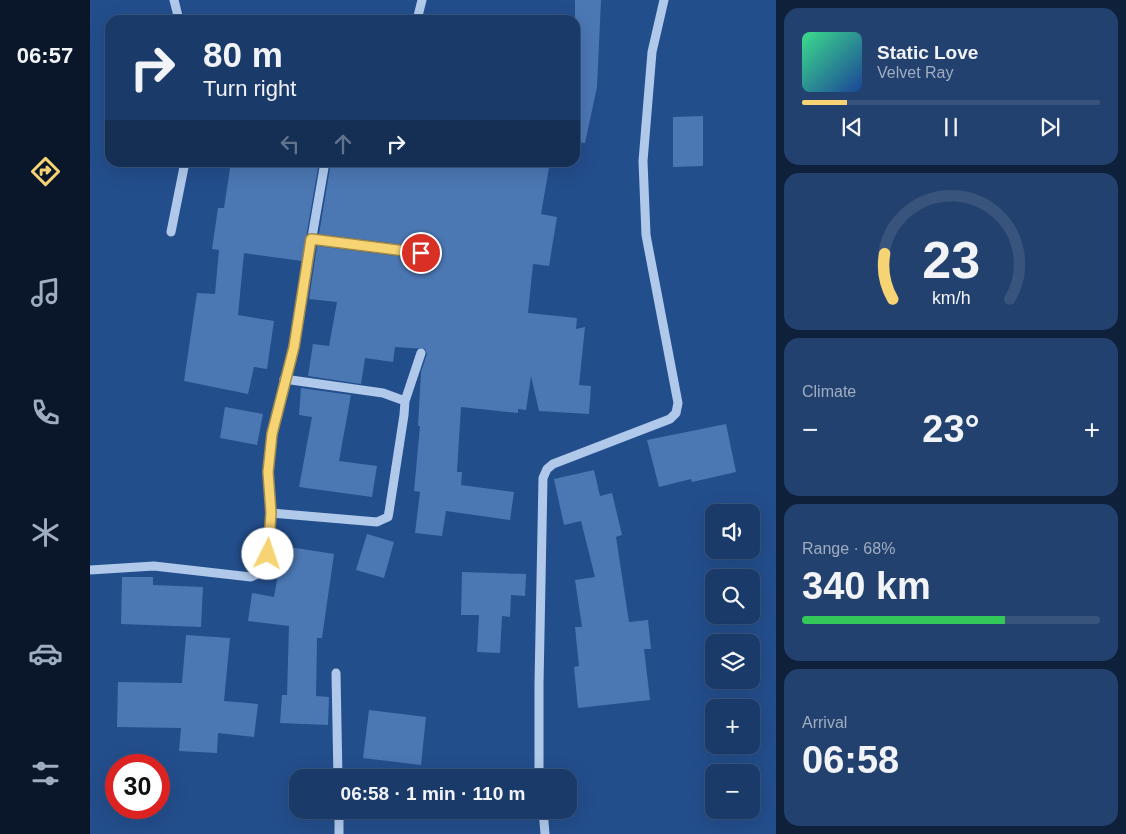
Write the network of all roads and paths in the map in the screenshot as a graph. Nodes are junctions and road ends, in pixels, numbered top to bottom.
1 (174, 0) edge
2 (422, 0) edge
3 (664, 0) edge
4 (178, 15) edge
5 (418, 15) edge
6 (184, 167) edge
7 (324, 167) edge
8 (171, 232) dead end
9 (311, 239) junction
10 (421, 253) dead end
11 (421, 353) dead end
12 (284, 379) junction
13 (406, 401) junction
14 (271, 513) junction
15 (90, 570) edge
16 (336, 673) dead end
17 (338, 769) edge
18 (540, 769) edge
19 (338, 819) edge
20 (544, 819) edge
21 (339, 834) edge
22 (545, 834) edge

1 - 4 street
2 - 5 street
3 - 18 street
6 - 8 street
7 - 9 street
9 - 10 street
9 - 12 street
11 - 13 street
12 - 13 street
12 - 14 street
13 - 14 street
14 - 15 street
16 - 17 street
19 - 21 street
20 - 22 street

